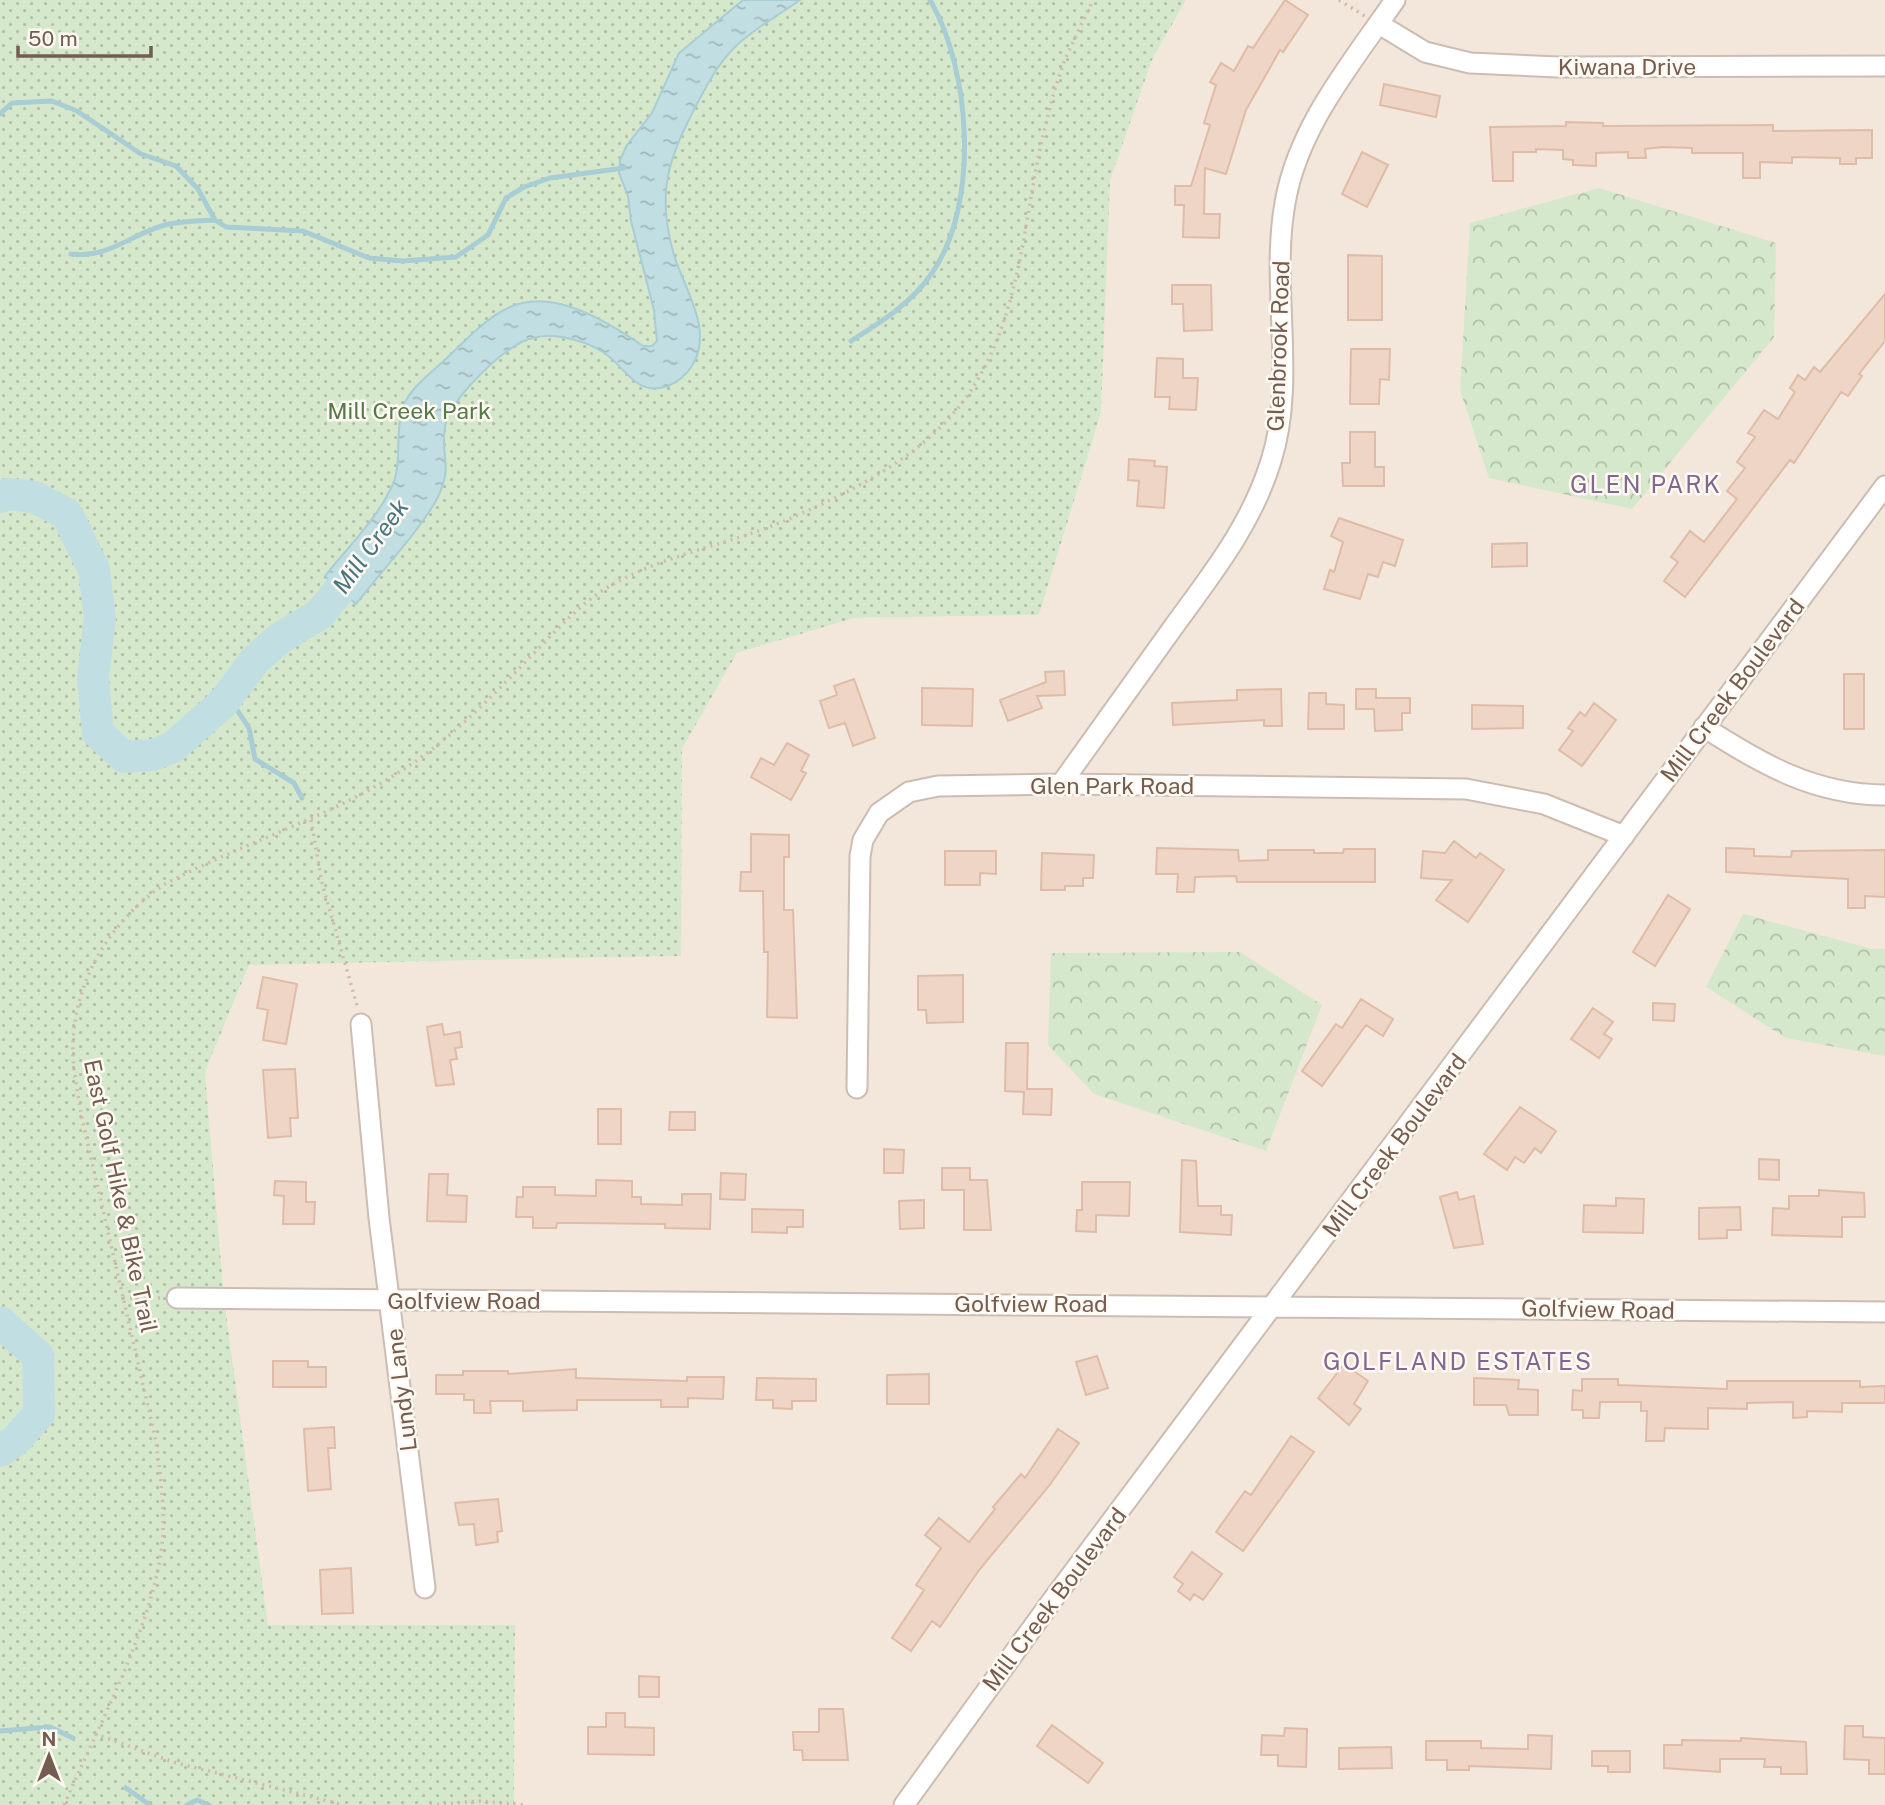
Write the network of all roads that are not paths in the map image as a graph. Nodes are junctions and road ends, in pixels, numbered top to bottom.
1 (1395, 0) edge
2 (1379, 24) junction
3 (1885, 66) edge
4 (1885, 486) edge
5 (1704, 727) junction
6 (1061, 784) junction
7 (1885, 796) edge
8 (1624, 836) junction
9 (361, 1024) road end
10 (857, 1088) dead end
11 (177, 1298) road end
12 (390, 1300) junction
13 (1276, 1305) junction
14 (1885, 1311) edge
15 (425, 1588) dead end
16 (904, 1805) edge

1 - 2 street, Glenbrook Road
2 - 3 street, Kiwana Drive
2 - 6 street, Glenbrook Road
4 - 5 street, Mill Creek Boulevard
5 - 7 street
5 - 8 street, Mill Creek Boulevard
6 - 8 street, Glen Park Road
6 - 10 street, Glen Park Road
8 - 13 street, Mill Creek Boulevard
9 - 12 street, Lundy Lane
11 - 12 street, Golfview Road
12 - 13 street, Golfview Road
12 - 15 street, Lundy Lane
13 - 14 street, Golfview Road
13 - 16 street, Mill Creek Boulevard

